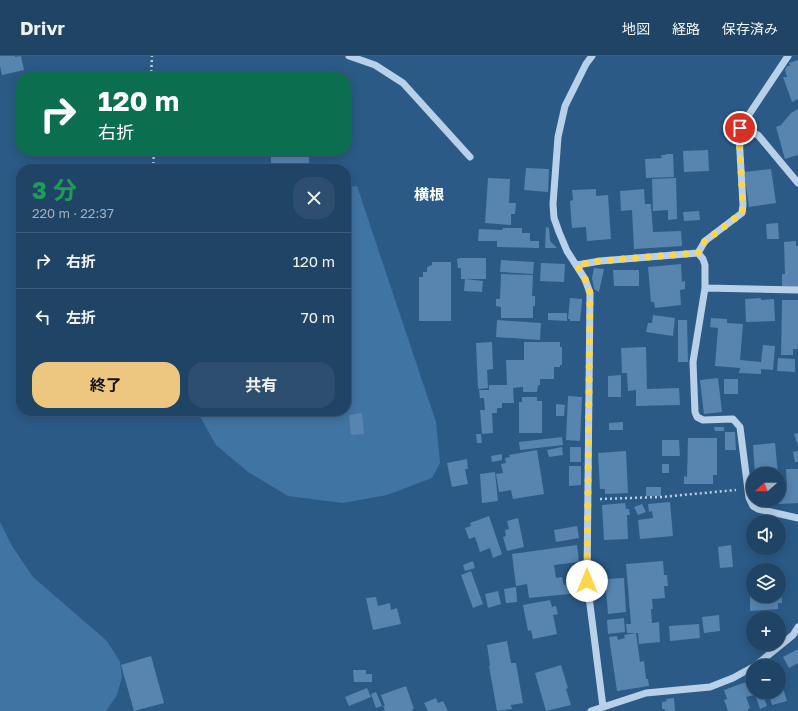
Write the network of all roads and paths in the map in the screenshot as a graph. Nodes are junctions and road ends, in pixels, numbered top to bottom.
1 (152, 56) edge
2 (349, 56) edge
3 (592, 56) edge
4 (788, 56) edge
5 (151, 72) edge
6 (740, 128) junction
7 (470, 157) dead end
8 (798, 184) edge
9 (698, 253) junction
10 (577, 265) junction
11 (705, 288) junction
12 (798, 290) edge
13 (746, 473) edge
14 (746, 489) edge
15 (587, 499) junction
16 (755, 507) edge
17 (798, 518) edge
18 (798, 627) edge
19 (764, 659) edge
20 (746, 671) edge
21 (603, 707) junction
22 (590, 711) edge

1 - 5 path
2 - 7 street
3 - 10 street
4 - 6 street
6 - 8 street
6 - 9 street
9 - 10 street
9 - 11 street
10 - 15 street
11 - 12 street
11 - 13 street
14 - 15 path
15 - 21 street
16 - 17 street
18 - 19 street
20 - 21 street
21 - 22 street

